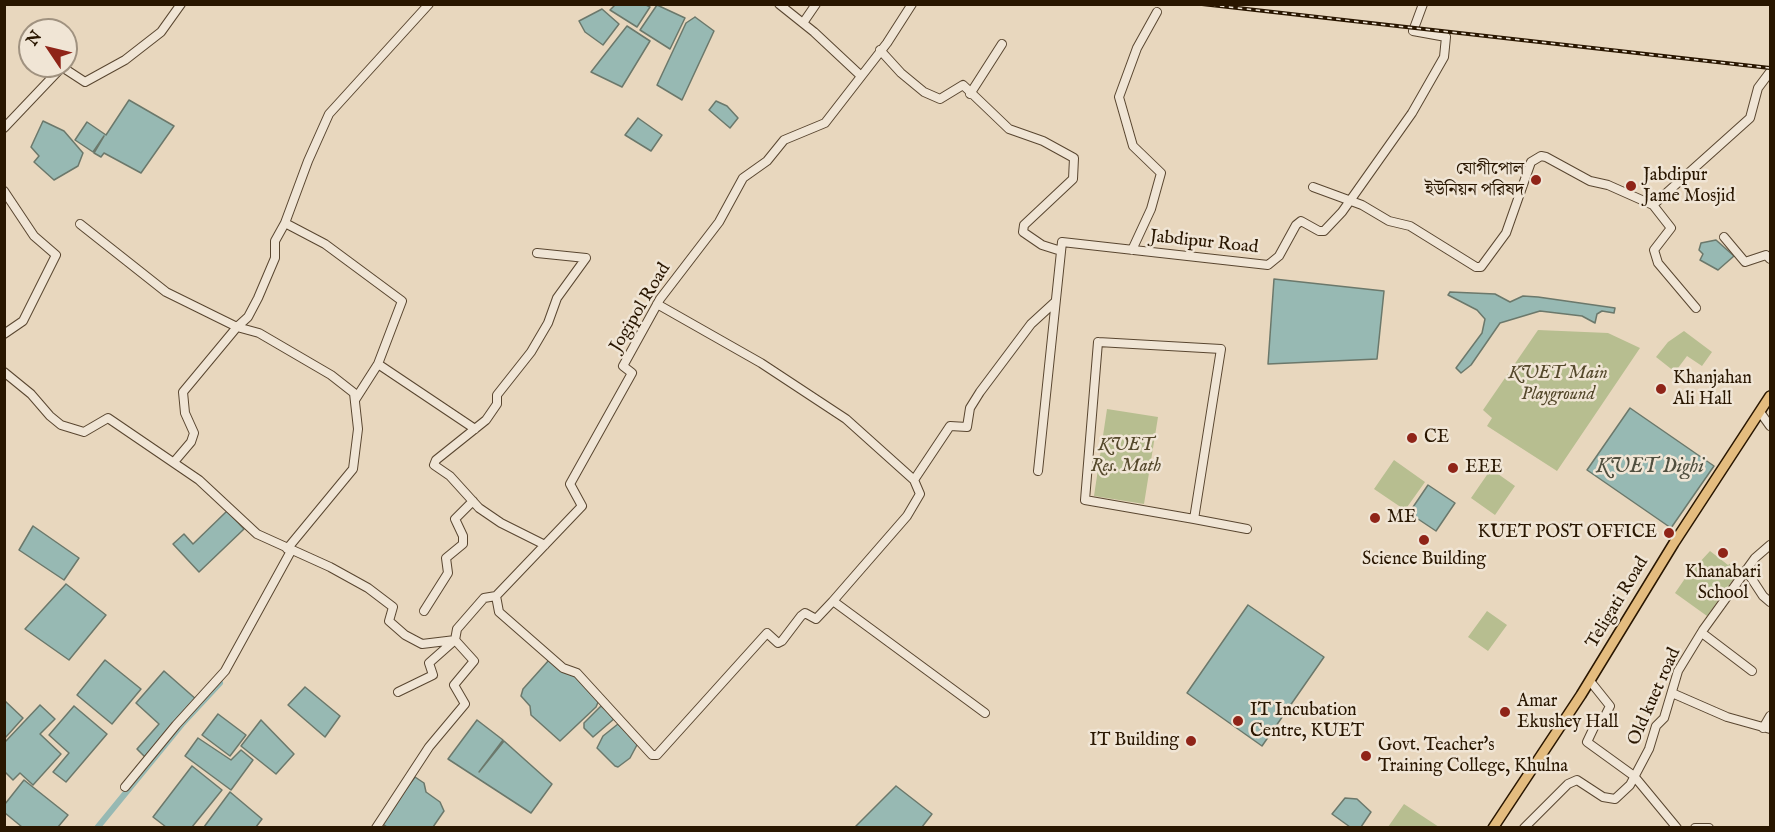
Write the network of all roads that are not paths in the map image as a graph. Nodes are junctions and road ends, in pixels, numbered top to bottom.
1 (181, 4) edge
2 (429, 4) edge
3 (779, 4) edge
4 (816, 4) edge
5 (912, 4) edge
6 (1423, 4) edge
7 (1157, 12) dead end
8 (803, 23) junction
9 (1002, 44) dead end
10 (880, 50) junction
11 (1770, 72) edge
12 (860, 75) junction
13 (970, 94) junction
14 (4, 128) edge
15 (1313, 187) dead end
16 (4, 191) edge
17 (1349, 201) junction
18 (1653, 205) junction
19 (285, 223) junction
20 (80, 224) dead end
21 (1724, 237) dead end
22 (1132, 250) junction
23 (1061, 251) junction
24 (537, 254) dead end
25 (1770, 259) edge
26 (1055, 302) junction
27 (657, 304) junction
28 (1696, 308) dead end
29 (237, 327) junction
30 (4, 334) edge
31 (378, 364) junction
32 (4, 372) edge
33 (1770, 396) edge
34 (354, 400) junction
35 (1760, 412) junction
36 (1770, 426) edge
37 (475, 429) junction
38 (174, 462) junction
39 (1038, 471) dead end
40 (914, 480) junction
41 (473, 501) junction
42 (1194, 519) junction
43 (1247, 529) dead end
44 (545, 545) junction
45 (1770, 545) edge
46 (289, 550) junction
47 (1746, 570) junction
48 (496, 596) junction
49 (834, 601) junction
50 (1770, 602) edge
51 (424, 611) dead end
52 (1702, 633) junction
53 (455, 640) junction
54 (1752, 671) dead end
55 (1590, 681) junction
56 (398, 692) dead end
57 (1672, 693) junction
58 (985, 713) dead end
59 (1770, 716) edge
60 (1767, 728) edge
61 (1634, 776) junction
62 (125, 787) dead end
63 (376, 828) edge
64 (1493, 828) edge
65 (1524, 828) edge
66 (1677, 828) edge
67 (1695, 828) edge
68 (1709, 828) edge

1 - 14 street
2 - 19 street
3 - 8 street
4 - 8 street
5 - 10 street, Jogipol Road
6 - 17 street, Jabdipur Road
7 - 22 street
8 - 12 street
9 - 13 street
10 - 12 street, Jogipol Road
10 - 13 street
11 - 18 street
12 - 27 street, Jogipol Road
13 - 23 street
15 - 17 street
16 - 30 street
17 - 18 street
17 - 22 street, Jabdipur Road
18 - 28 street
19 - 29 street
19 - 31 street
20 - 29 street
21 - 25 street
22 - 23 street, Jabdipur Road
23 - 26 street
24 - 37 street
26 - 39 street
26 - 40 street
27 - 40 street
27 - 44 street, Jogipol Road
29 - 34 street
29 - 38 street
31 - 34 street
31 - 37 street
32 - 38 street
33 - 35 main road, Teligati Road
34 - 46 street
35 - 36 street
35 - 55 main road, Teligati Road
37 - 41 street
38 - 46 street
40 - 49 street
41 - 44 street
41 - 51 street
42 - 42 street
42 - 43 street
44 - 48 street, Jogipol Road
45 - 47 street, Old kuet road
46 - 53 street
46 - 62 street
47 - 50 street
47 - 52 street, Old kuet road
48 - 49 street
48 - 53 street, Jogipol Road
49 - 58 street
52 - 54 street
52 - 57 street, Old kuet road
53 - 56 street, Jogipol Road
53 - 63 street
55 - 61 street
55 - 64 main road, Teligati Road
57 - 60 street
57 - 61 street, Old kuet road
59 - 60 street
61 - 65 street, Old kuet road
61 - 66 street
67 - 68 street

